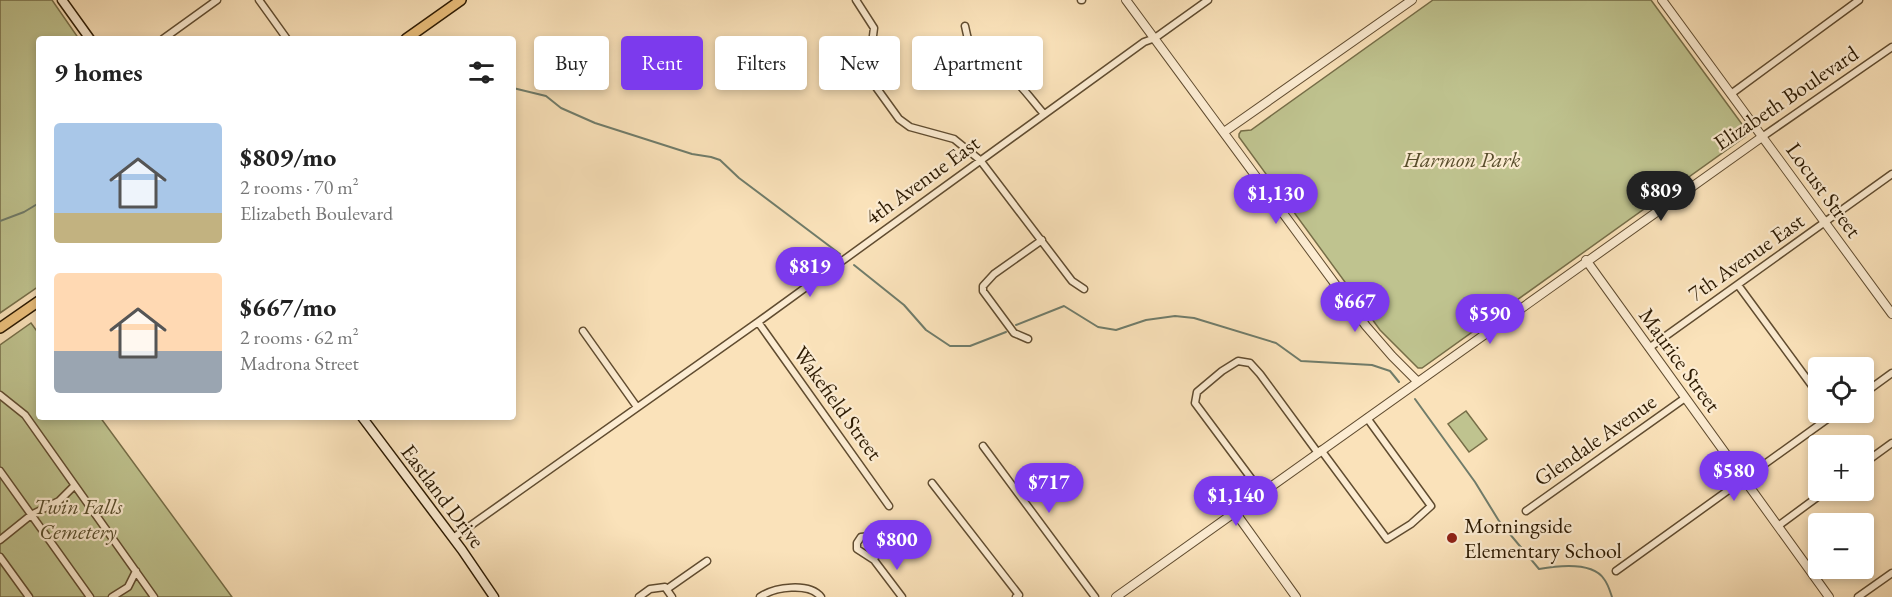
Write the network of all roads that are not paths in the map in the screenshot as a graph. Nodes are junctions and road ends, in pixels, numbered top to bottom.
1 (62, 0) edge
2 (217, 0) edge
3 (259, 0) edge
4 (461, 0) edge
5 (856, 0) edge
6 (1126, 0) edge
7 (1209, 0) edge
8 (1412, 0) edge
9 (1662, 0) edge
10 (1859, 0) edge
11 (965, 26) dead end
12 (88, 36) edge
13 (167, 36) edge
14 (285, 36) edge
15 (410, 36) edge
16 (1155, 38) junction
17 (1892, 47) edge
18 (1731, 94) junction
19 (1044, 114) junction
20 (1224, 132) junction
21 (1762, 137) junction
22 (980, 160) junction
23 (1892, 174) edge
24 (1826, 222) junction
25 (1042, 240) junction
26 (1586, 260) junction
27 (1737, 285) junction
28 (1084, 289) dead end
29 (36, 303) edge
30 (1892, 314) edge
31 (758, 322) junction
32 (0, 328) edge
33 (583, 331) dead end
34 (1028, 339) dead end
35 (1649, 348) junction
36 (1892, 373) edge
37 (1808, 381) edge
38 (1418, 382) junction
39 (1874, 386) edge
40 (0, 395) edge
41 (1685, 398) junction
42 (637, 407) junction
43 (1367, 418) junction
44 (364, 420) edge
45 (1821, 423) edge
46 (1892, 443) edge
47 (983, 446) dead end
48 (1320, 452) junction
49 (1874, 456) edge
50 (0, 471) edge
51 (1744, 481) junction
52 (932, 483) dead end
53 (74, 486) junction
54 (1262, 493) junction
55 (1812, 501) edge
56 (889, 506) dead end
57 (1526, 511) dead end
58 (1234, 512) junction
59 (31, 515) junction
60 (1778, 526) junction
61 (453, 538) junction
62 (0, 540) edge
63 (0, 556) edge
64 (874, 560) dead end
65 (707, 561) dead end
66 (136, 571) junction
67 (1616, 571) dead end
68 (1892, 573) edge
69 (667, 589) junction
70 (29, 597) edge
71 (90, 597) edge
72 (112, 597) edge
73 (154, 597) edge
74 (494, 597) edge
75 (639, 597) edge
76 (672, 597) edge
77 (760, 597) edge
78 (821, 597) edge
79 (902, 597) edge
80 (1016, 597) edge
81 (1095, 597) edge
82 (1116, 597) edge
83 (1296, 597) edge
84 (1829, 597) edge
85 (1858, 597) edge

1 - 12 main road
2 - 13 street
3 - 14 street
4 - 15 main road
5 - 22 street
6 - 16 street
7 - 16 street, 4th Avenue East
8 - 20 street
9 - 18 street, Locust Street
10 - 18 street
11 - 19 street
16 - 19 street, 4th Avenue East
16 - 20 street
17 - 21 street, Elizabeth Boulevard
18 - 21 street, Locust Street
19 - 22 street, 4th Avenue East
20 - 38 street
21 - 24 street, Locust Street
21 - 26 street, Elizabeth Boulevard
22 - 25 street
22 - 31 street, 4th Avenue East
23 - 24 street, 7th Avenue East
24 - 27 street, 7th Avenue East
24 - 30 street, Locust Street
25 - 28 street
25 - 34 street
26 - 35 street, Maurice Street
26 - 38 street, Elizabeth Boulevard
27 - 35 street, 7th Avenue East
27 - 37 street
29 - 32 main road
31 - 42 street, 4th Avenue East
31 - 56 street, Wakefield Street
33 - 42 street
35 - 41 street, Maurice Street
36 - 39 street
38 - 43 street, Elizabeth Boulevard
40 - 53 street
41 - 51 street, Maurice Street
41 - 57 street, Glendale Avenue
42 - 61 street, 4th Avenue East
43 - 48 street, Elizabeth Boulevard
43 - 48 street
44 - 61 main road, Eastland Drive
45 - 51 street
46 - 49 street
47 - 81 street
48 - 54 street, Elizabeth Boulevard
48 - 54 street
50 - 59 street
51 - 60 street, Maurice Street
51 - 67 street
52 - 80 street
53 - 59 street
53 - 66 street
54 - 58 street, Elizabeth Boulevard
55 - 60 street
58 - 82 street, Elizabeth Boulevard
58 - 83 street
59 - 62 street
59 - 71 street
60 - 84 street, Maurice Street
61 - 74 main road, Eastland Drive
63 - 70 street
64 - 79 street
65 - 69 street
66 - 72 street
66 - 73 street
68 - 85 street
69 - 75 street
69 - 76 street
77 - 78 street

